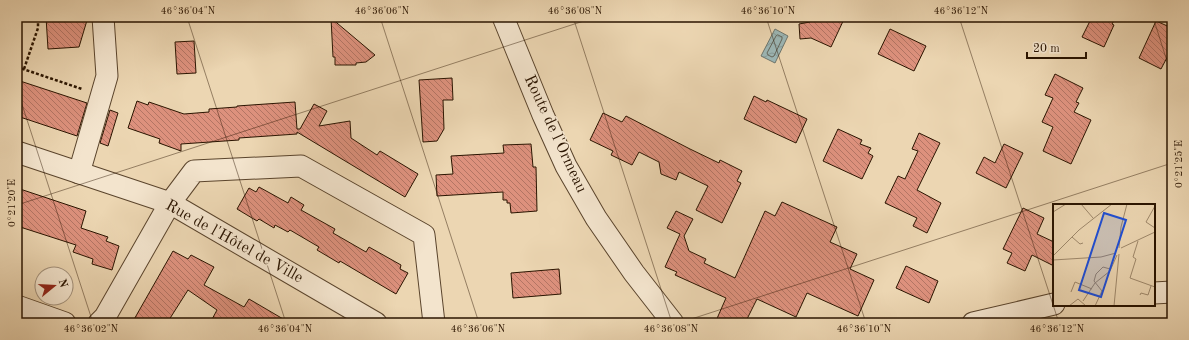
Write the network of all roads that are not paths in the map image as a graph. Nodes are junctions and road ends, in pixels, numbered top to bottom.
1 (103, 17) edge
2 (503, 17) edge
3 (17, 152) edge
4 (79, 173) junction
5 (170, 203) junction
6 (1172, 292) edge
7 (1155, 294) edge
8 (1053, 304) edge
9 (17, 306) edge
10 (65, 323) edge
11 (99, 323) edge
12 (376, 323) edge
13 (434, 323) edge
14 (673, 323) edge
15 (973, 323) edge

1 - 4 street
2 - 14 street, Route de l'Ormeau
3 - 4 street, Rue de l'Hôtel de Ville
4 - 5 street, Rue de l'Hôtel de Ville
5 - 11 street
5 - 12 street, Rue de l'Hôtel de Ville
5 - 13 street
6 - 7 street
8 - 15 street
9 - 10 street

